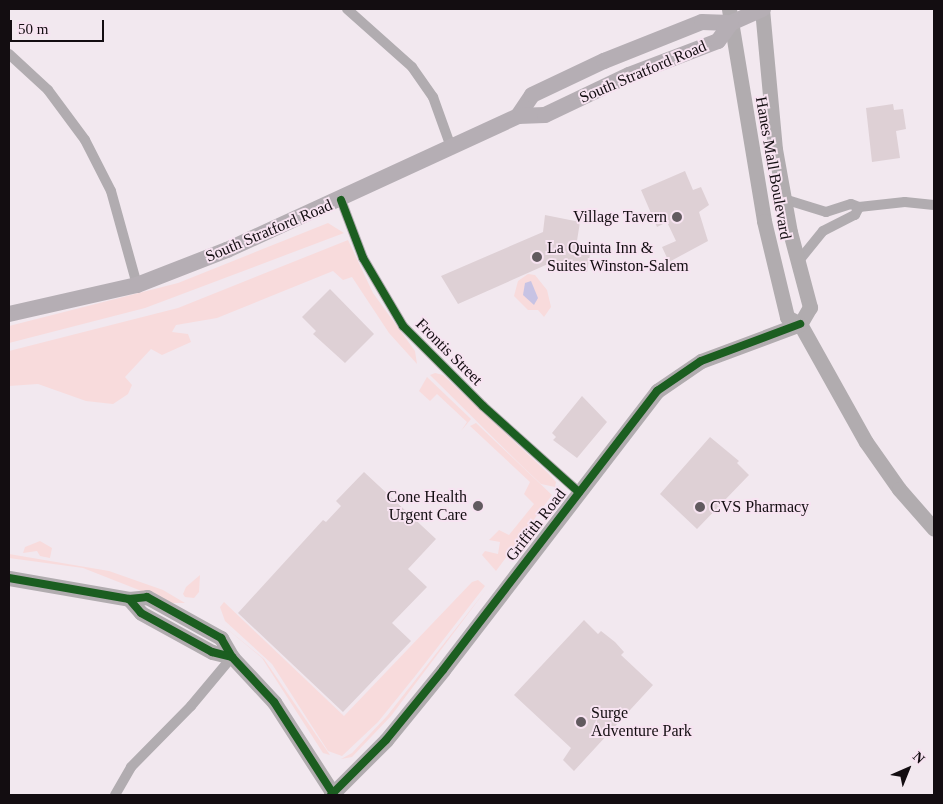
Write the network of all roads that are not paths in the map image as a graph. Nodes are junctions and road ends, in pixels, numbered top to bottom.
1 (347, 9) edge
2 (762, 9) edge
3 (730, 16) edge
4 (9, 54) edge
5 (518, 116) junction
6 (451, 147) junction
7 (784, 199) junction
8 (341, 200) junction
9 (934, 205) edge
10 (859, 207) junction
11 (798, 262) junction
12 (137, 285) junction
13 (9, 314) edge
14 (800, 324) junction
15 (579, 492) junction
16 (934, 529) edge
17 (9, 578) edge
18 (129, 599) junction
19 (232, 657) junction
20 (115, 795) edge
21 (333, 795) edge

1 - 6 street
2 - 3 main road, South Stratford Road
2 - 7 street, Hanes Mall Boulevard
3 - 5 main road, South Stratford Road
3 - 5 main road, South Stratford Road
3 - 14 street, Hanes Mall Boulevard
4 - 12 street
5 - 6 main road, South Stratford Road
6 - 8 main road, South Stratford Road
7 - 10 street
7 - 11 street, Hanes Mall Boulevard
8 - 12 main road, South Stratford Road
8 - 15 street, Frontis Street
9 - 10 street
10 - 11 street
11 - 14 street, Hanes Mall Boulevard
12 - 13 main road, South Stratford Road
14 - 15 street, Griffith Road
14 - 16 street, Hanes Mall Boulevard
15 - 21 street, Griffith Road
17 - 18 street
18 - 19 street
18 - 19 street
19 - 20 street
19 - 21 street

